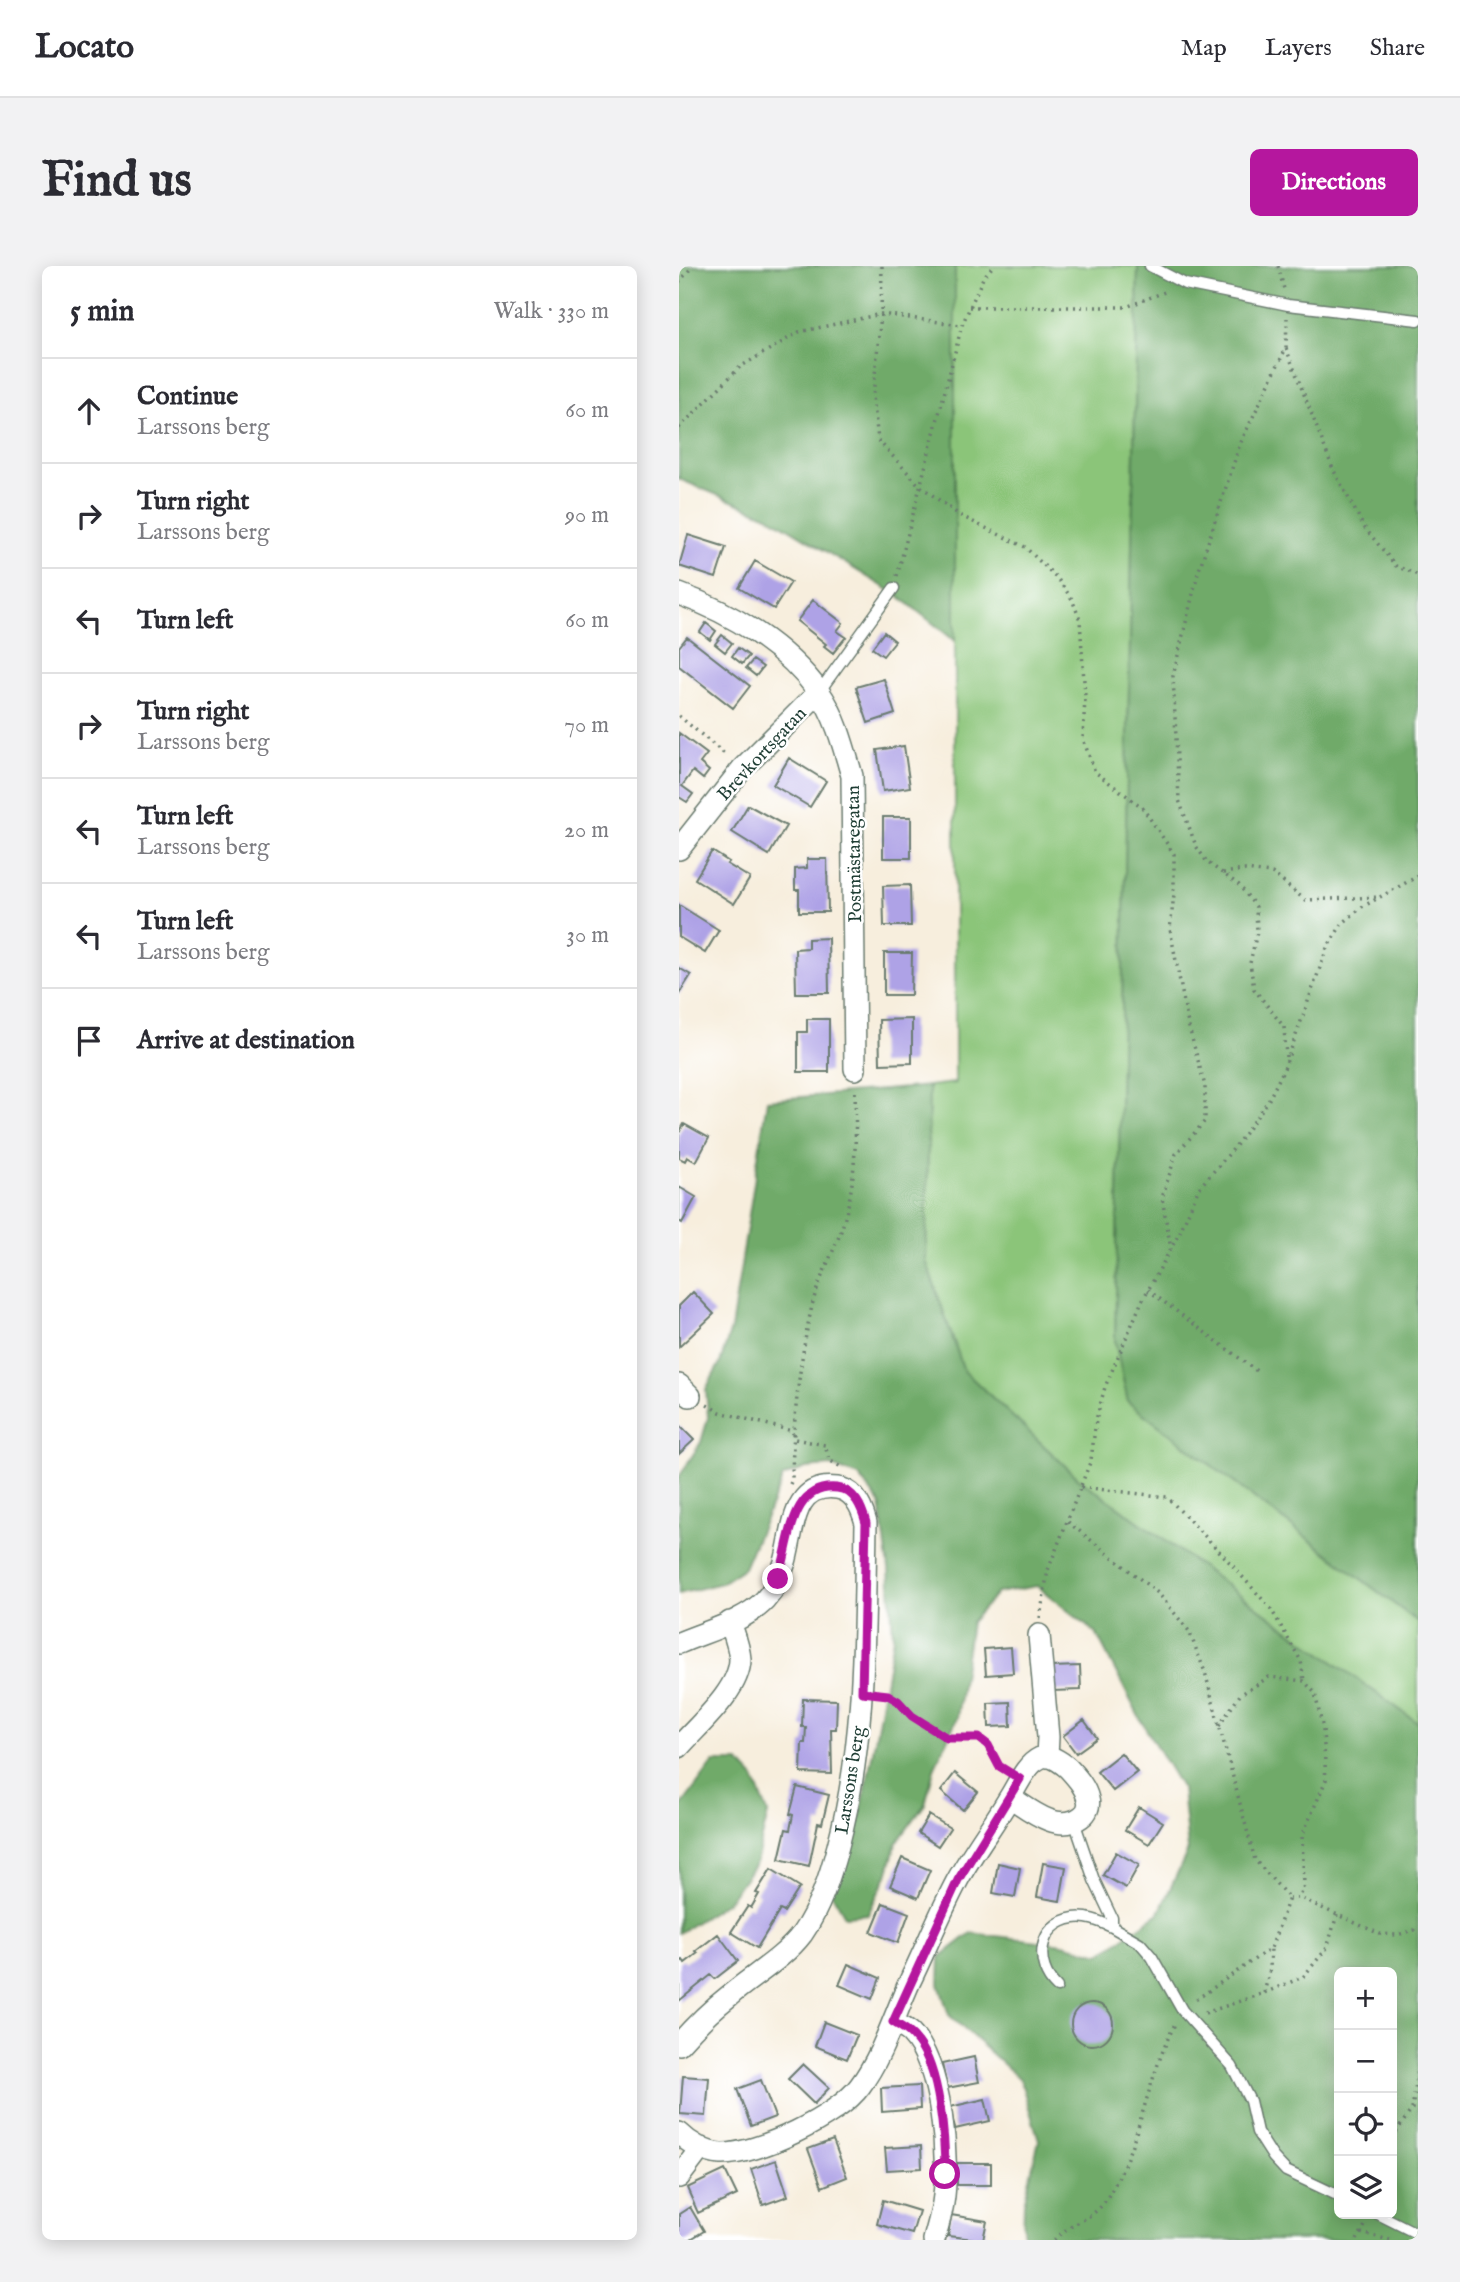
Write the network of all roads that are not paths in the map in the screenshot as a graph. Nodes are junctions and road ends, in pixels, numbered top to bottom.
1 (1150, 266) edge
2 (1418, 320) edge
3 (894, 588) road end
4 (679, 594) edge
5 (819, 692) junction
6 (679, 849) edge
7 (855, 1069) road end
8 (730, 1622) junction
9 (1039, 1635) road end
10 (679, 1643) edge
11 (679, 1747) edge
12 (1047, 1757) junction
13 (1015, 1788) junction
14 (1074, 1821) junction
15 (1112, 1927) junction
16 (1057, 1987) dead end
17 (893, 2022) junction
18 (679, 2044) edge
19 (679, 2133) edge
20 (701, 2148) junction
21 (679, 2177) edge
22 (1334, 2194) edge
23 (1388, 2219) edge
24 (1418, 2234) edge
25 (934, 2240) edge

1 - 2 lane
3 - 5 lane
4 - 5 street, Postmästaregatan
5 - 6 street, Brevkortsgatan
5 - 7 street, Postmästaregatan
8 - 10 street
8 - 11 street
8 - 18 street, Larssons berg
9 - 12 street
12 - 13 street
12 - 14 street
13 - 14 street
13 - 17 street
14 - 15 lane
15 - 16 lane
15 - 22 lane
17 - 20 street
17 - 25 street
19 - 20 street
20 - 21 street
23 - 24 lane

